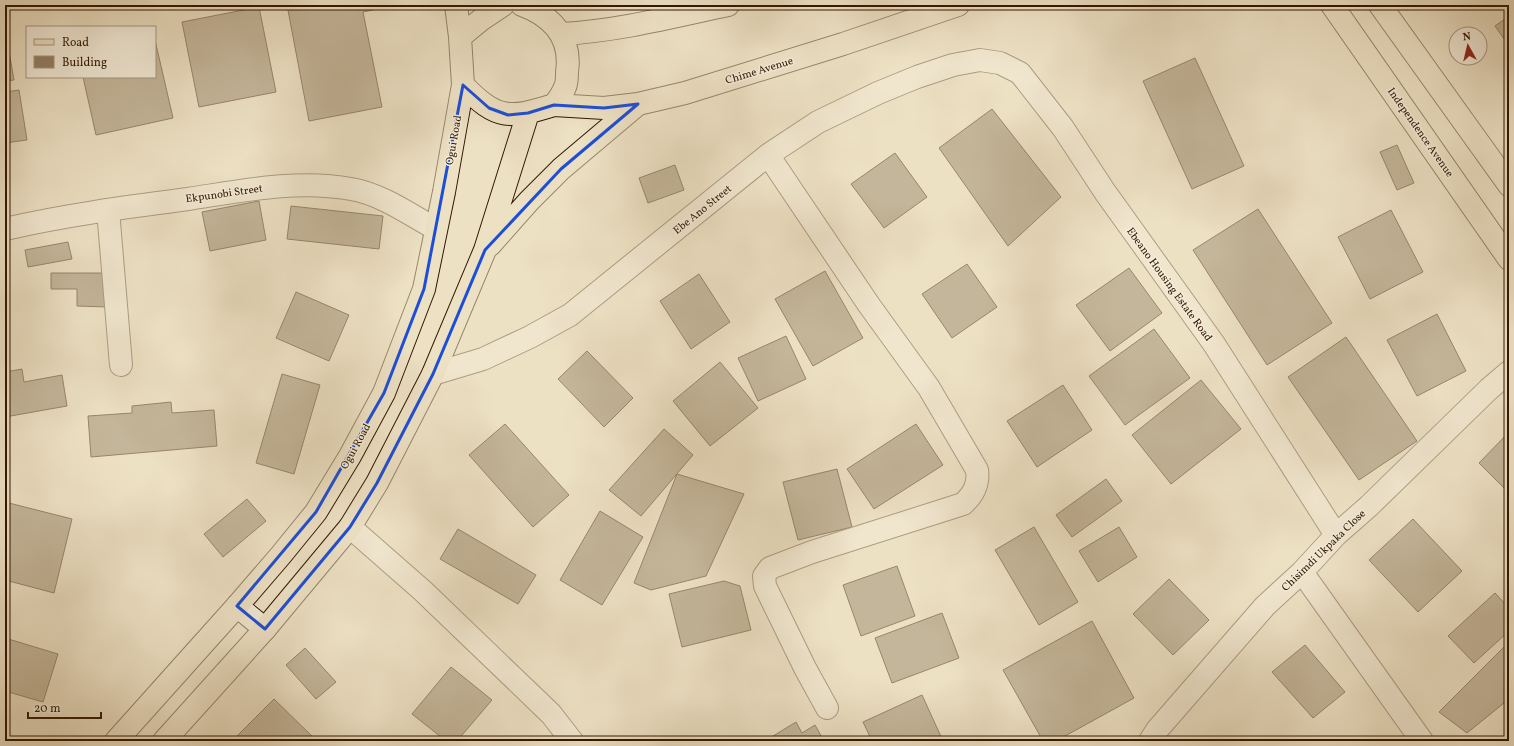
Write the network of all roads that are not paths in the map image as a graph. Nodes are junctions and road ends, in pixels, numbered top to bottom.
1 (456, 5) edge
2 (503, 5) edge
3 (522, 5) edge
4 (728, 5) edge
5 (958, 5) edge
6 (1332, 5) edge
7 (1380, 5) edge
8 (1392, 15) edge
9 (561, 34) junction
10 (460, 37) junction
11 (980, 60) joint
12 (463, 85) junction
13 (638, 104) junction
14 (554, 106) junction
15 (528, 113) junction
16 (768, 155) junction
17 (1509, 185) edge
18 (108, 210) junction
19 (5, 229) edge
20 (436, 229) junction
21 (485, 250) junction
22 (1509, 259) edge
23 (121, 365) dead end
24 (1509, 372) edge
25 (433, 374) junction
26 (350, 527) junction
27 (1336, 535) junction
28 (1302, 572) junction
29 (237, 606) junction
30 (265, 630) junction
31 (827, 708) dead end
32 (116, 741) edge
33 (164, 741) edge
34 (572, 741) edge
35 (1150, 741) edge
36 (1422, 741) edge

1 - 10 main road
2 - 10 main road
3 - 9 main road
4 - 9 main road
5 - 13 main road, Chime Avenue
6 - 22 main road, Independence Avenue
7 - 8 main road
8 - 17 main road
9 - 14 main road
10 - 12 main road, Ogui Road
11 - 16 street, Ebe Ano Street
11 - 27 street, Ebeano Housing Estate Road
12 - 15 main road, Chime Avenue
12 - 20 main road, Ogui Road
13 - 14 main road, Chime Avenue
13 - 21 main road
14 - 15 main road, Chime Avenue
15 - 21 main road
16 - 25 street, Ebe Ano Street
16 - 31 street
18 - 19 street, Ekpunobi Street
18 - 20 street, Ekpunobi Street
18 - 23 street
20 - 29 main road, Ogui Road
21 - 25 main road
24 - 27 street, Chisimdi Ukpaka Close
25 - 26 main road
26 - 30 main road
26 - 34 street
27 - 28 street, Chisimdi Ukpaka Close
28 - 35 street, Chisimdi Ukpaka Close
28 - 36 street
29 - 30 street
29 - 32 main road, Ogui Road
30 - 33 main road

